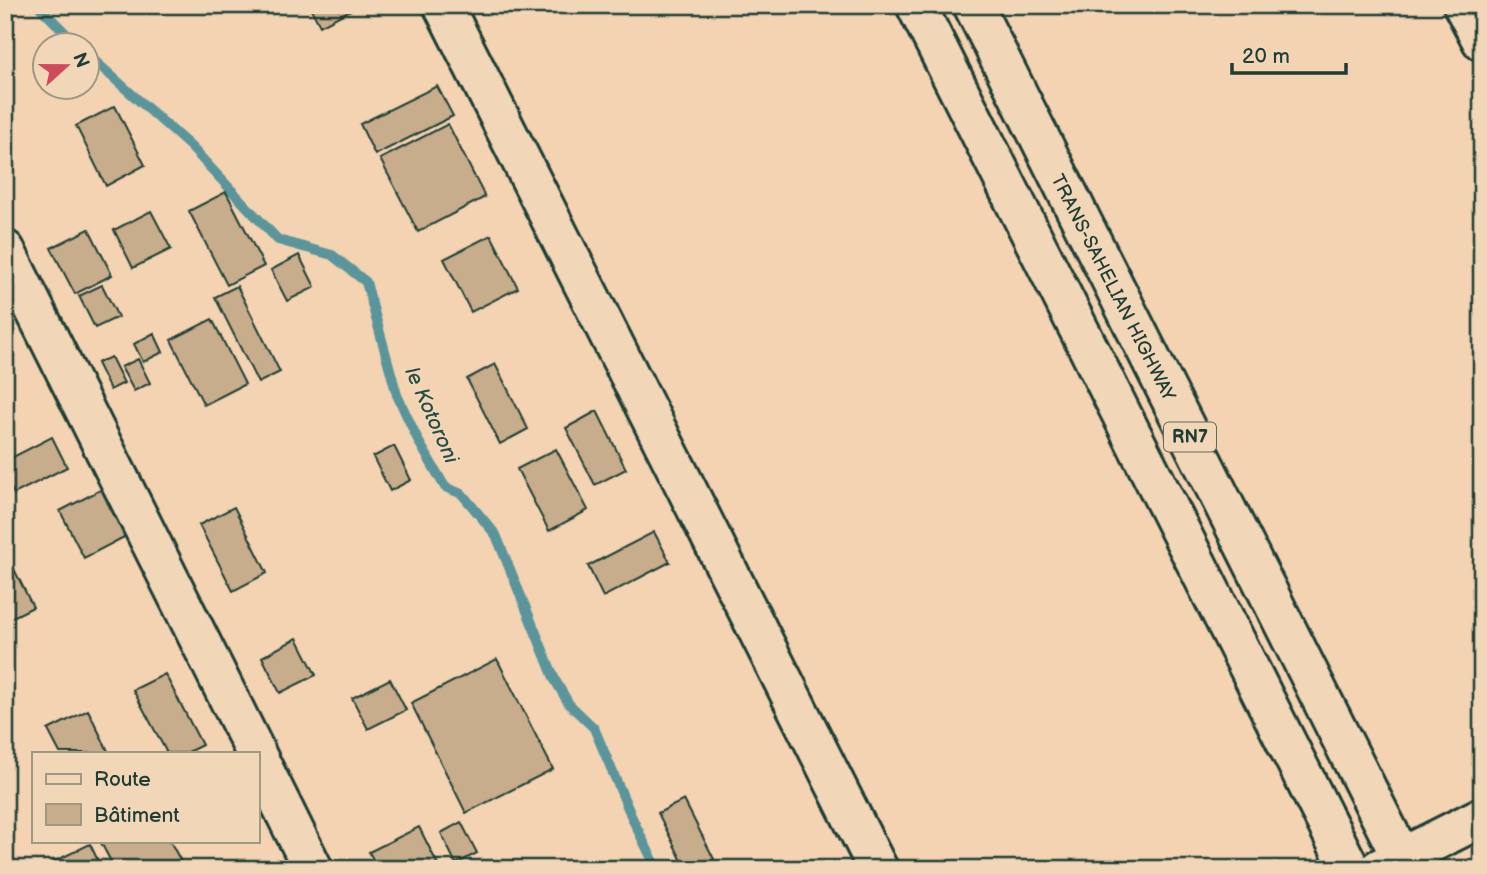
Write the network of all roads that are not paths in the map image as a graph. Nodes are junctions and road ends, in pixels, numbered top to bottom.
1 (443, 5) edge
2 (916, 5) edge
3 (972, 5) edge
4 (1463, 5) edge
5 (1482, 41) edge
6 (5, 250) edge
7 (256, 752) edge
8 (259, 759) edge
9 (1482, 817) edge
10 (1396, 865) edge
11 (313, 869) edge
12 (878, 869) edge
13 (1350, 869) edge

1 - 12 main road
2 - 13 main road, RN7
3 - 10 main road, TRANS-SAHELIAN HIGHWAY / RN7
4 - 5 main road
6 - 7 main road
8 - 11 main road
9 - 10 main road

